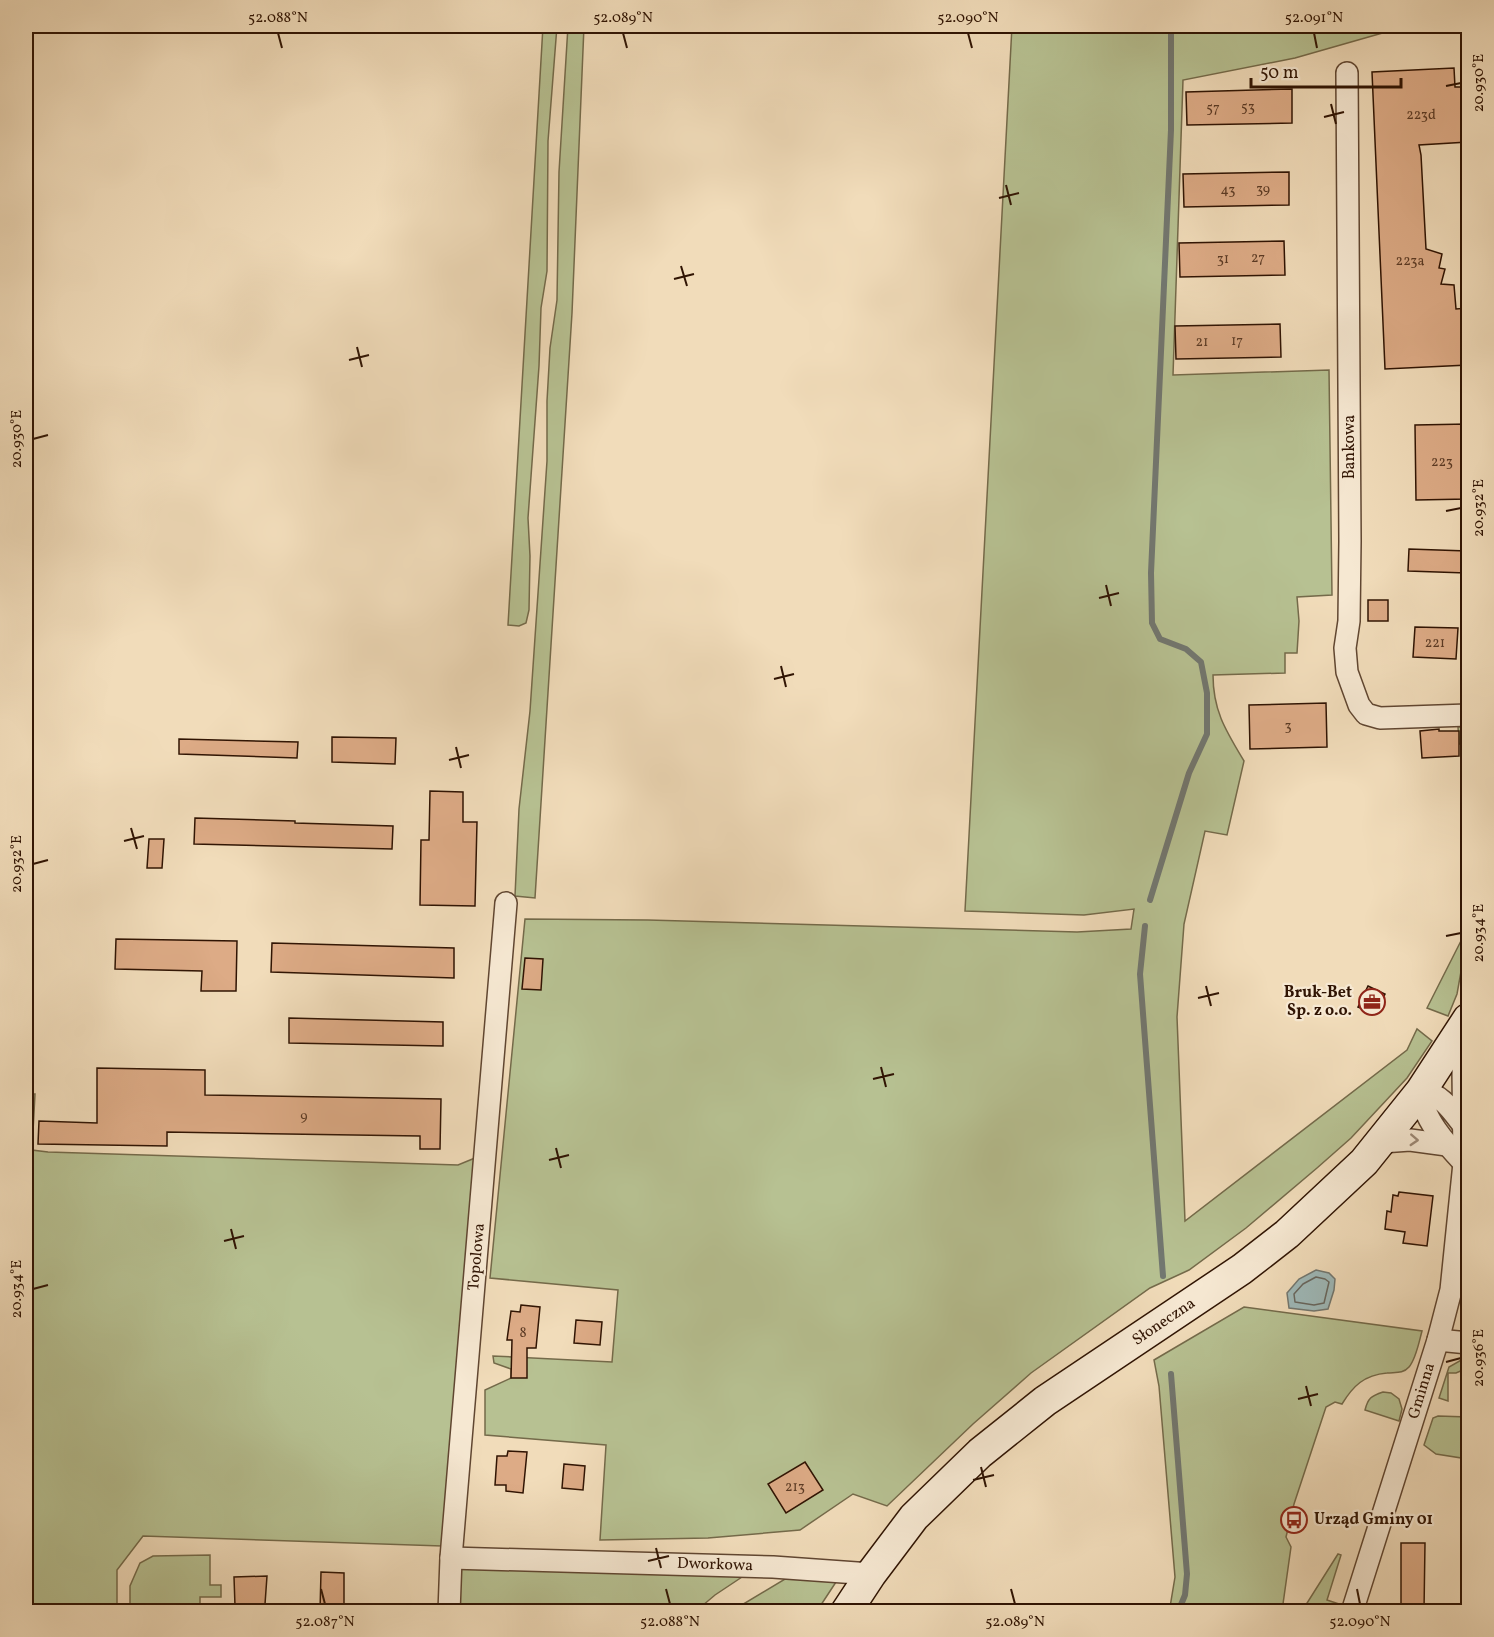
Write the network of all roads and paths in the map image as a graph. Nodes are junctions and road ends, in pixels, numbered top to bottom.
1 (1347, 73) dead end
2 (1468, 715) edge
3 (506, 903) dead end
4 (1466, 1023) edge
5 (1421, 1091) junction
6 (1464, 1126) junction
7 (1382, 1142) junction
8 (1458, 1153) junction
9 (1438, 1340) junction
10 (1468, 1343) edge
11 (451, 1558) junction
12 (871, 1574) junction
13 (449, 1611) edge
14 (846, 1611) edge
15 (1352, 1611) edge

1 - 2 street, Bankowa
3 - 11 street, Topolowa
4 - 5 main road, Słoneczna
4 - 6 street, Gminna
5 - 6 street
5 - 7 main road, Słoneczna
5 - 8 street
6 - 8 street, Gminna
7 -> 8 street
7 - 12 main road, Słoneczna
8 - 9 street, Gminna
9 - 10 street
9 - 15 street, Gminna
11 - 12 street, Dworkowa
11 - 13 street, Topolowa
12 - 14 main road, Słoneczna

